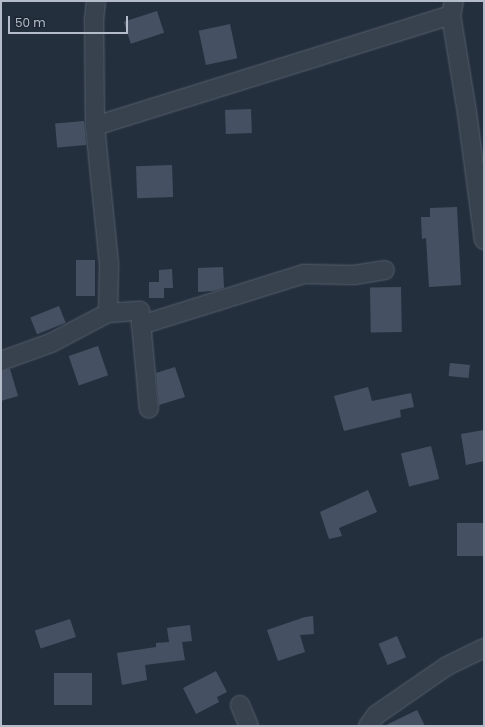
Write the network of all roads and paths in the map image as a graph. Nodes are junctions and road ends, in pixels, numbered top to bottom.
1 (96, 1) edge
2 (452, 8) edge
3 (95, 126) junction
4 (484, 240) edge
5 (385, 270) dead end
6 (108, 313) junction
7 (141, 325) junction
8 (1, 361) edge
9 (149, 409) dead end
10 (484, 648) edge
11 (240, 705) dead end
12 (249, 726) edge
13 (368, 726) edge

1 - 3 street
2 - 3 street
2 - 4 street
3 - 6 street
5 - 7 street
6 - 7 street
6 - 8 street
7 - 9 street
10 - 13 street
11 - 12 street

